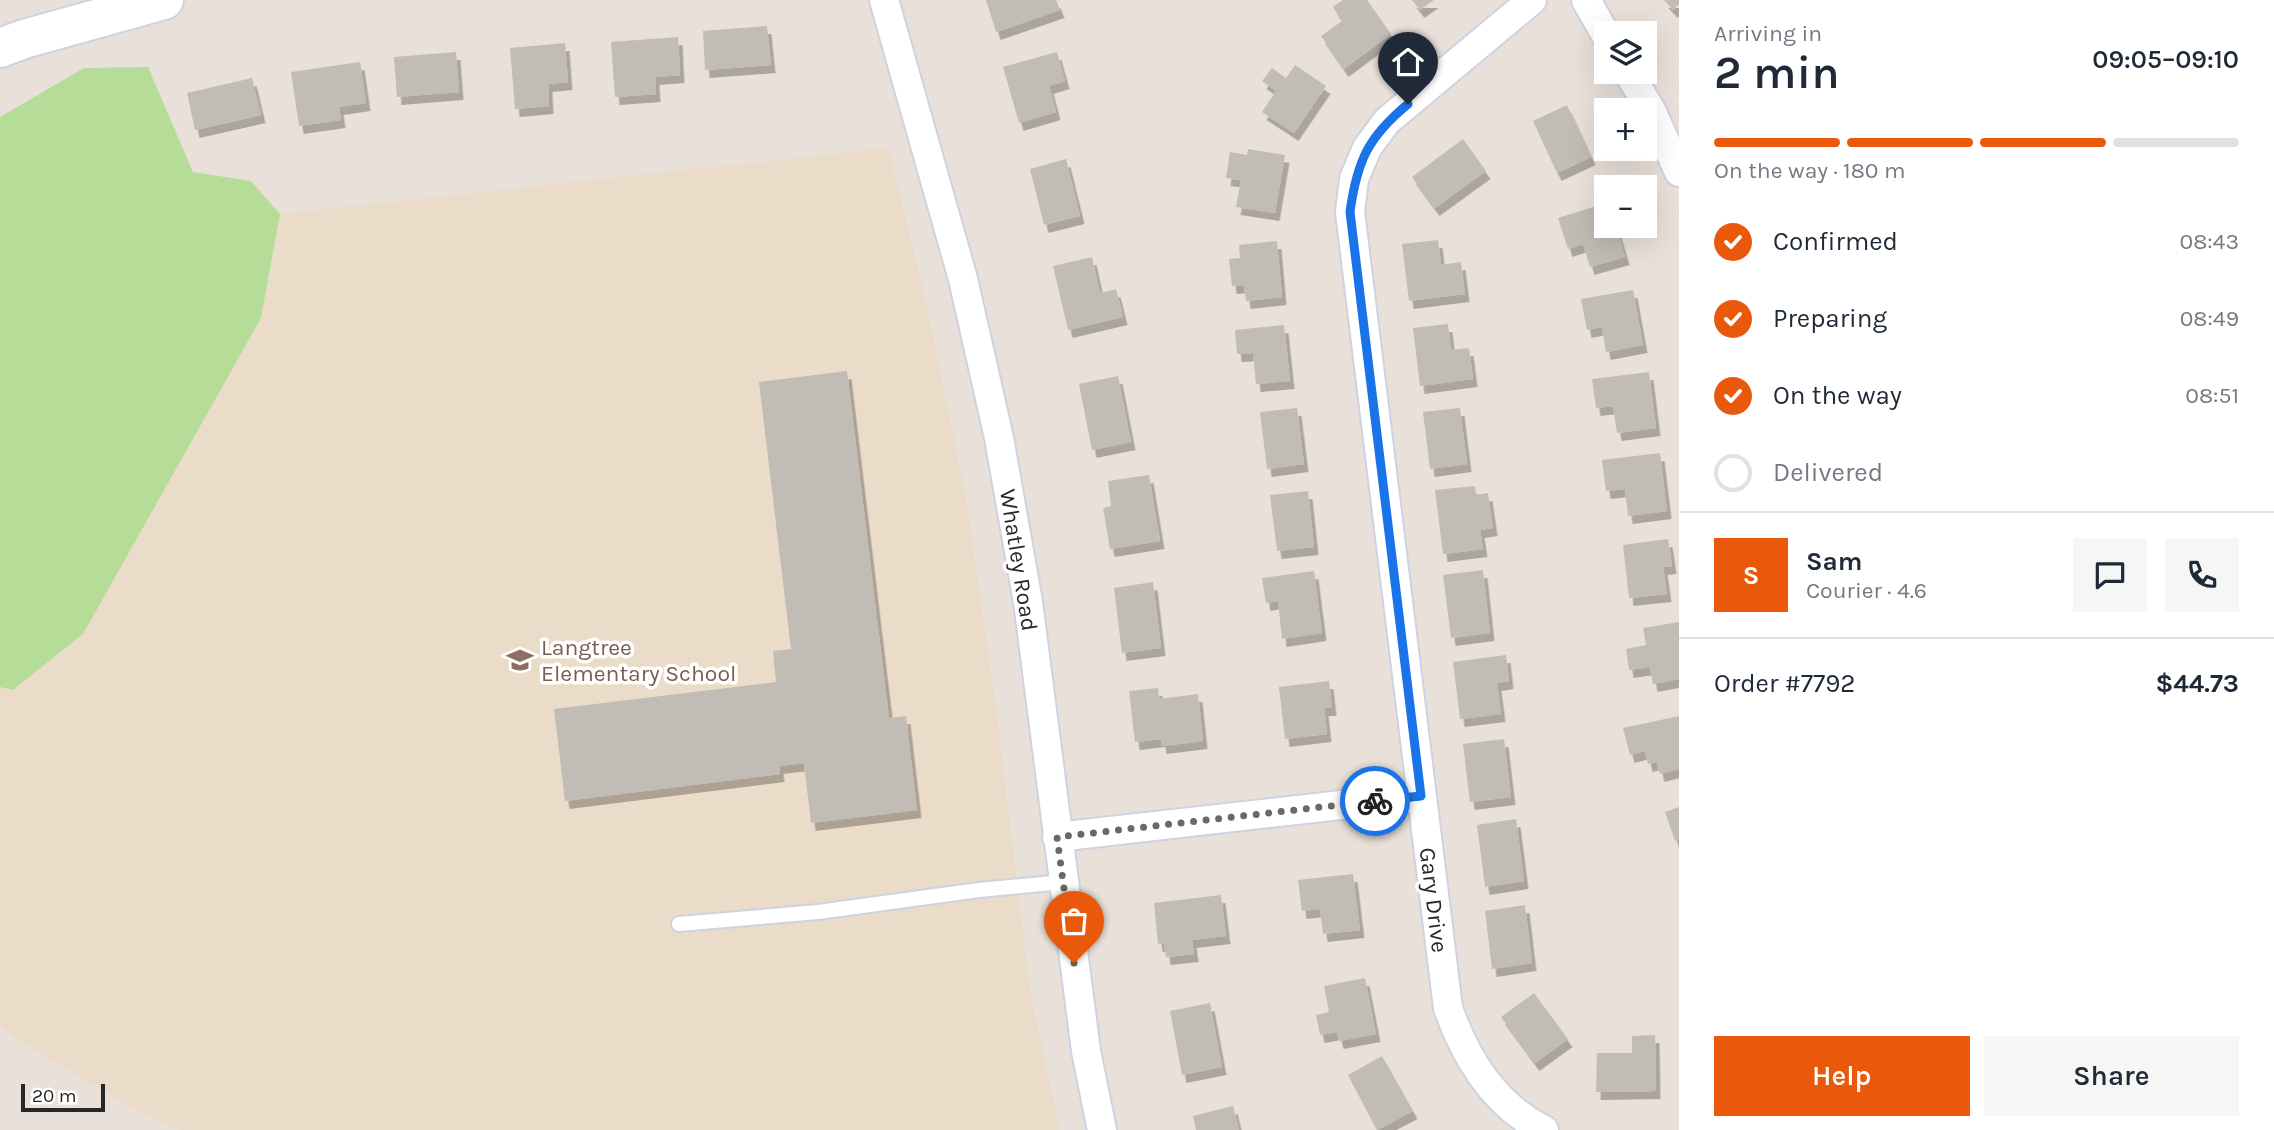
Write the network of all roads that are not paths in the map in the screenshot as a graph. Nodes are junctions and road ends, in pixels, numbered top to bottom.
1 (164, 0) edge
2 (884, 0) edge
3 (1532, 0) edge
4 (1586, 0) edge
5 (1598, 21) edge
6 (0, 48) edge
7 (1635, 84) edge
8 (1679, 172) edge
9 (1421, 796) junction
10 (1057, 837) junction
11 (1063, 882) junction
12 (679, 924) dead end
13 (1102, 1130) edge
14 (1545, 1130) edge

1 - 6 street
2 - 10 street, Whatley Road
3 - 9 street, Gary Drive
4 - 5 street
7 - 8 street
9 - 10 street
9 - 14 street, Gary Drive
10 - 11 street, Whatley Road
11 - 12 lane
11 - 13 street, Whatley Road

